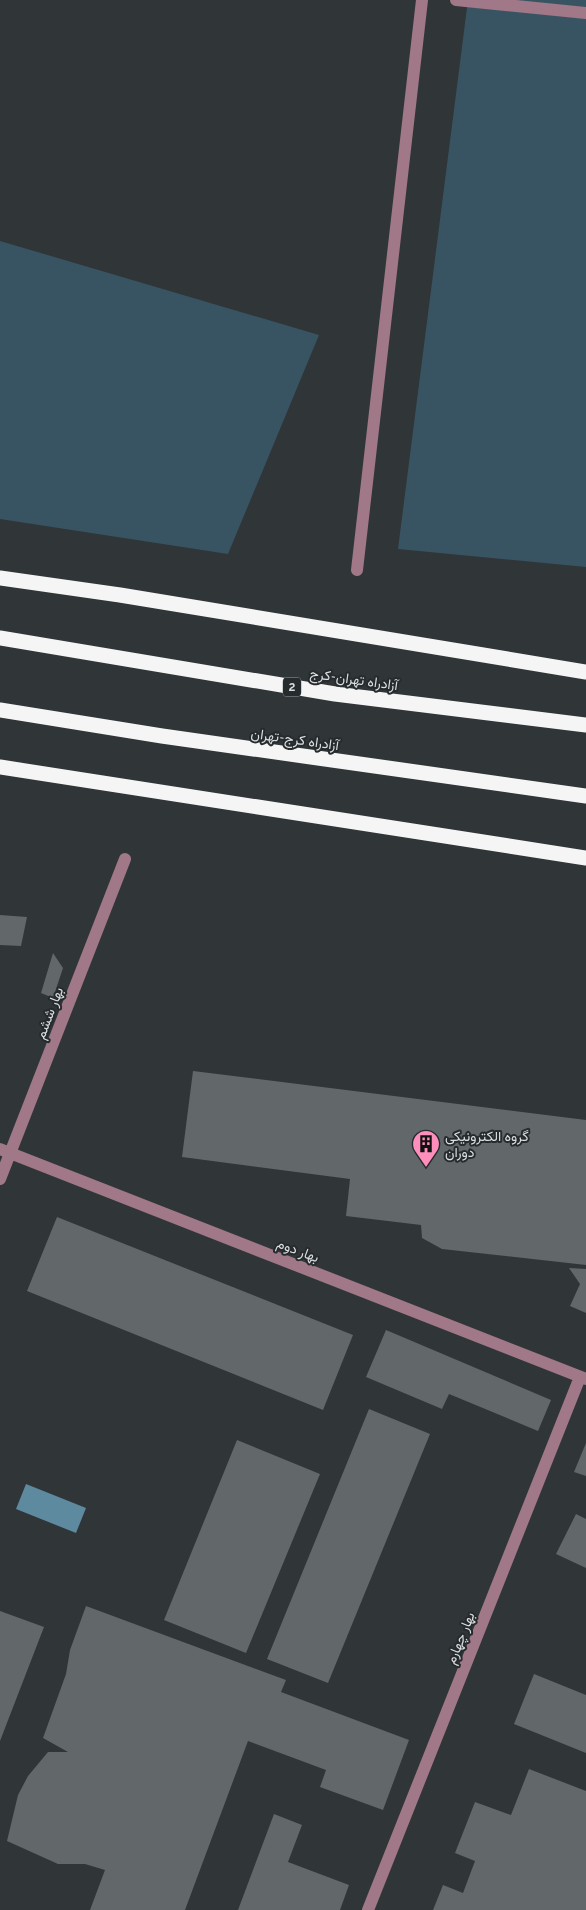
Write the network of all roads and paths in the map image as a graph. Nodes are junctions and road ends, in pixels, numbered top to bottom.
1 (422, 0) edge
2 (456, 0) edge
3 (586, 13) edge
4 (357, 570) dead end
5 (0, 578) edge
6 (0, 638) edge
7 (586, 672) edge
8 (0, 710) edge
9 (586, 725) edge
10 (0, 768) edge
11 (586, 796) edge
12 (586, 858) edge
13 (125, 859) dead end
14 (5, 1151) edge
15 (0, 1179) edge
16 (583, 1378) edge
17 (368, 1910) edge

1 - 4 street
2 - 3 street
5 - 7 highway
6 - 9 highway, آزادراه تهران-کرج / 2
8 - 11 highway, آزادراه کرج-تهران
10 - 12 highway
13 - 14 street, بهار ششم
14 - 15 street, بهار ششم
14 - 16 street, بهار دوم
16 - 17 street, بهار چهارم

